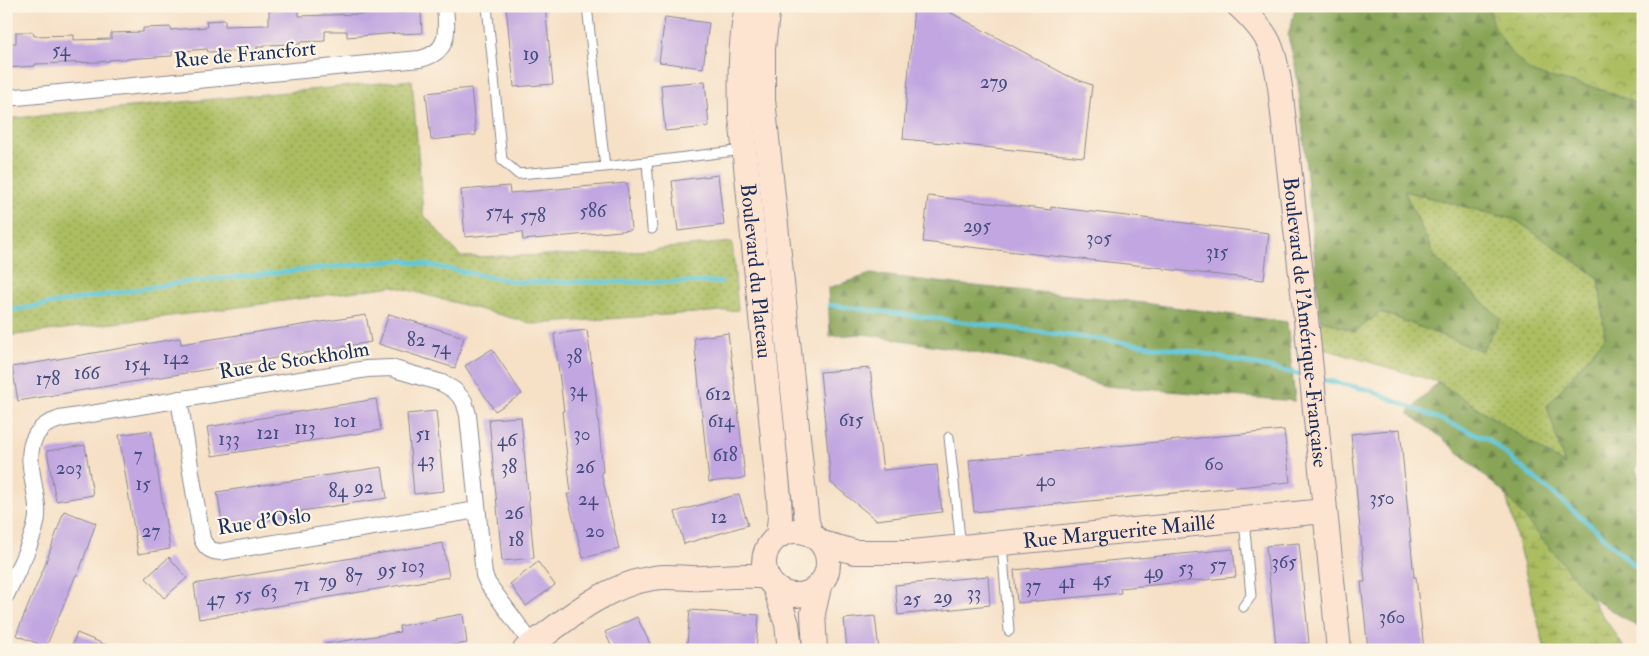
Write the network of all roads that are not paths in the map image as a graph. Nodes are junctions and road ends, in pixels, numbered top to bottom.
1 (445, 6) edge
2 (487, 6) edge
3 (587, 6) edge
4 (747, 6) edge
5 (768, 6) edge
6 (1239, 6) edge
7 (6, 98) edge
8 (745, 150) junction
9 (646, 162) junction
10 (605, 167) junction
11 (652, 228) dead end
12 (179, 399) junction
13 (949, 437) dead end
14 (477, 510) junction
15 (1324, 511) junction
16 (1244, 519) junction
17 (816, 538) junction
18 (1002, 543) junction
19 (771, 545) junction
20 (961, 547) junction
21 (912, 552) junction
22 (664, 577) junction
23 (823, 582) junction
24 (771, 583) junction
25 (6, 595) edge
26 (1243, 607) dead end
27 (1010, 631) dead end
28 (528, 647) edge
29 (790, 650) edge
30 (815, 650) edge
31 (1338, 650) edge

1 - 7 street, Rue de Francfort
2 - 10 lane
3 - 10 lane
4 - 8 street, Boulevard du Plateau
5 - 17 street, Boulevard du Plateau
6 - 15 street, Boulevard de l'Amérique-Française
8 - 9 lane
8 - 19 street, Boulevard du Plateau
9 - 10 lane
9 - 11 lane
12 - 14 street, Rue de Stockholm
12 - 14 street, Rue d'Oslo
12 - 25 street, Rue de Stockholm
13 - 20 lane
14 - 28 street, Rue de Stockholm
15 - 16 street, Rue Marguerite Maillé
15 - 31 street, Boulevard de l'Amérique-Française
16 - 18 street, Rue Marguerite Maillé
16 - 26 lane
17 - 19 street
17 - 21 street, Rue Marguerite Maillé
17 - 23 street
18 - 20 street, Rue Marguerite Maillé
18 - 27 lane
19 - 22 street
19 - 24 street
20 - 21 street, Rue Marguerite Maillé
21 - 23 street, Rue Marguerite Maillé
22 - 24 street
22 - 28 street
23 - 24 street
23 - 30 street
24 - 29 street

